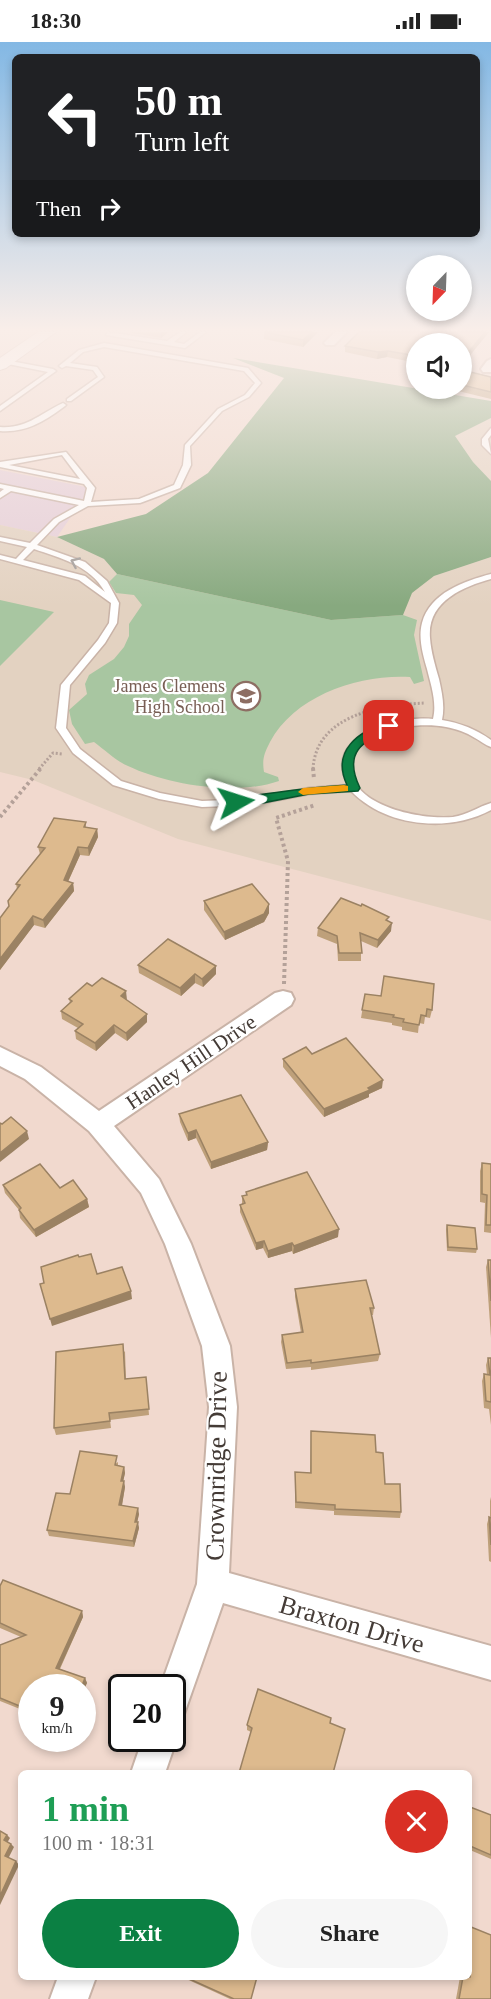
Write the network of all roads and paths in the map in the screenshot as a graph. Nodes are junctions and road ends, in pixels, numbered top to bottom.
1 (36, 423) edge
2 (208, 423) edge
3 (0, 429) edge
4 (491, 430) edge
5 (491, 452) edge
6 (0, 465) edge
7 (87, 482) junction
8 (0, 486) edge
9 (10, 488) junction
10 (0, 496) edge
11 (87, 504) junction
12 (0, 539) edge
13 (33, 546) junction
14 (0, 557) edge
15 (18, 561) junction
16 (491, 576) edge
17 (115, 603) junction
18 (436, 723) junction
19 (491, 744) edge
20 (63, 754) dead end
21 (354, 788) junction
22 (318, 804) dead end
23 (491, 806) edge
24 (0, 817) edge
25 (283, 999) joint
26 (0, 1056) edge
27 (98, 1124) junction
28 (213, 1584) junction
29 (491, 1663) edge
30 (182, 1674) edge
31 (155, 1752) edge
32 (149, 1770) edge
33 (76, 1980) edge
34 (69, 1999) edge

1 - 3 lane
2 - 11 lane
4 - 5 lane
6 - 7 lane
6 - 7 lane
7 - 11 lane
8 - 9 lane
9 - 10 lane
9 - 11 lane
11 - 13 lane
12 - 13 lane
13 - 15 lane
17 -> 13 lane
14 - 15 lane
15 - 17 lane
16 - 18 lane
17 - 21 lane
18 - 19 lane
18 - 21 lane
20 - 24 path
21 - 23 lane
22 - 25 path
25 - 27 street, Hanley Hill Drive
26 - 27 street, Crownridge Drive
27 - 28 street, Crownridge Drive
28 - 29 street, Braxton Drive
28 - 30 street, Crownridge Drive
31 - 32 street
33 - 34 street

